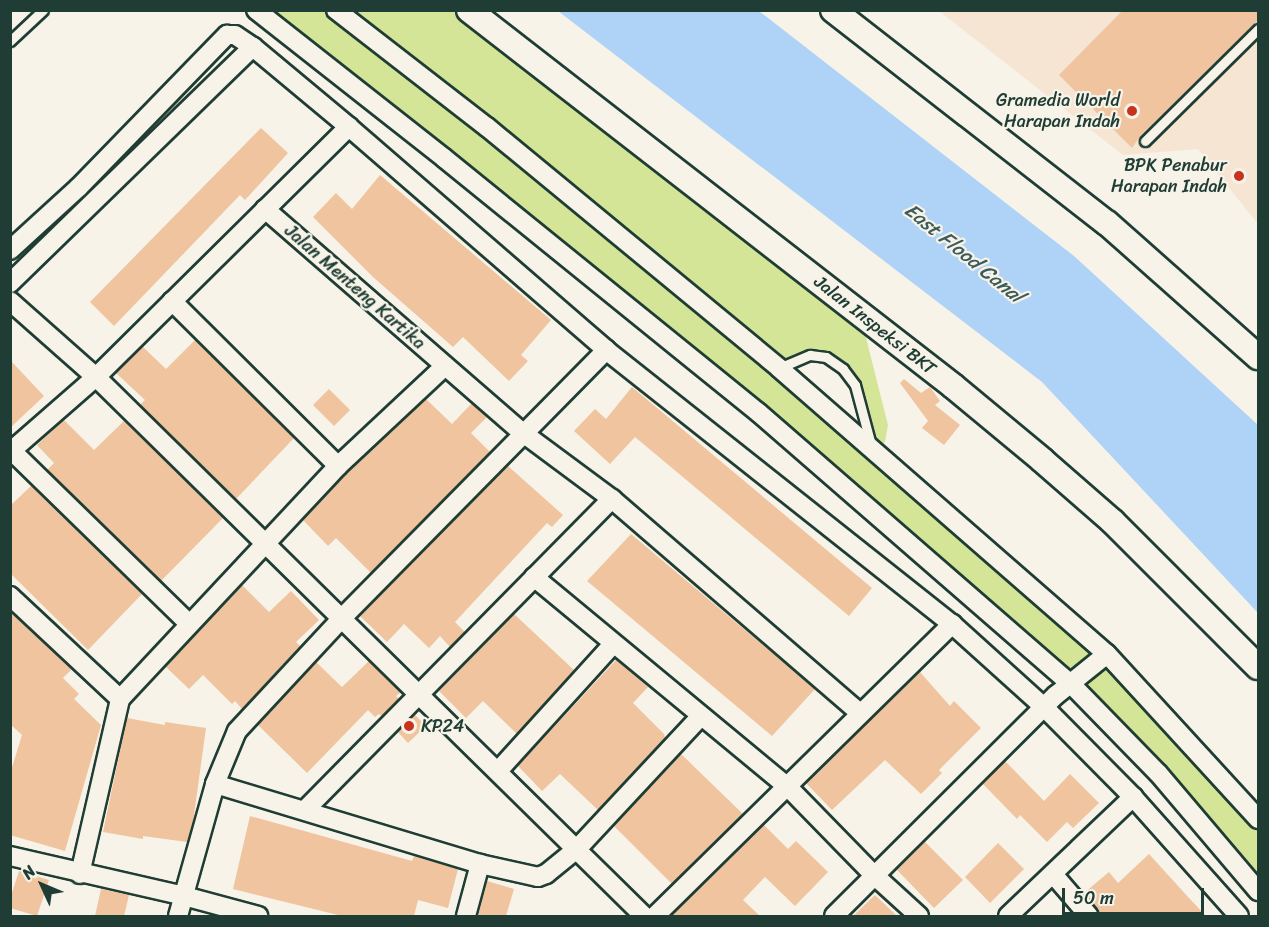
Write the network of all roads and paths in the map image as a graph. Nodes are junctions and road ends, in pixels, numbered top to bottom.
1 (43, 10) edge
2 (256, 10) edge
3 (336, 10) edge
4 (469, 10) edge
5 (833, 10) edge
6 (1258, 29) edge
7 (10, 40) edge
8 (253, 47) junction
9 (349, 127) junction
10 (1145, 141) dead end
11 (265, 209) junction
12 (10, 250) edge
13 (10, 283) edge
14 (10, 301) edge
15 (172, 301) junction
16 (606, 350) junction
17 (1258, 357) edge
18 (445, 366) junction
19 (779, 368) junction
20 (96, 377) junction
21 (523, 433) junction
22 (872, 450) junction
23 (11, 451) edge
24 (338, 466) junction
25 (612, 499) junction
26 (263, 543) junction
27 (534, 577) junction
28 (10, 596) edge
29 (341, 619) junction
30 (188, 624) junction
31 (952, 624) junction
32 (613, 644) junction
33 (1107, 654) junction
34 (1258, 667) edge
35 (1071, 684) junction
36 (420, 696) junction
37 (120, 699) junction
38 (1044, 707) junction
39 (860, 713) junction
40 (701, 716) junction
41 (498, 771) junction
42 (215, 783) junction
43 (787, 786) junction
44 (1133, 797) junction
45 (305, 810) junction
46 (1258, 819) edge
47 (576, 850) junction
48 (10, 856) edge
49 (480, 864) junction
50 (80, 874) junction
51 (1053, 874) junction
52 (874, 876) junction
53 (1258, 891) edge
54 (183, 896) junction
55 (178, 916) edge
56 (258, 916) edge
57 (466, 916) edge
58 (644, 916) edge
59 (655, 916) edge
60 (834, 916) edge
61 (919, 916) edge
62 (1008, 916) edge
63 (1089, 916) edge
64 (1239, 916) edge

1 - 7 lane
2 - 35 street
3 - 19 street
4 - 34 street, Jalan Inspeksi BKT
5 - 17 street
6 - 10 lane
8 - 9 street
8 - 12 street
8 - 13 street
9 - 11 street
9 - 16 street
11 - 15 street
11 - 18 street, Jalan Menteng Kartika
14 - 20 street
15 - 20 street
15 - 24 street
16 - 21 street
16 - 31 street
18 - 21 street, Jalan Menteng Kartika
18 - 24 street
19 - 22 street
19 - 22 lane
20 - 23 street
20 - 26 street
21 - 25 street, Jalan Menteng Kartika
21 - 29 street
22 - 33 street
23 - 30 street
24 - 26 street
25 - 27 street
25 - 39 street, Jalan Menteng Kartika
26 - 29 street
26 - 30 street
27 - 32 street
27 - 36 street
28 - 37 street
29 - 36 street
29 - 42 street
30 - 37 street
31 - 38 street
31 - 39 street
32 - 40 street
32 - 41 street
33 - 35 street
33 - 46 street
35 - 38 street
35 - 53 street
36 - 41 street
36 - 45 street
37 - 50 street
38 - 44 street
38 - 52 street
39 - 43 street
40 - 43 street
40 - 47 street
41 - 47 street
42 - 45 street
42 - 54 street
43 - 52 street
43 - 59 street
44 - 51 street
44 - 64 street
45 - 49 street
47 - 49 street
47 - 58 street
48 - 50 street
49 - 57 street
50 - 54 street
51 - 62 street
51 - 63 street
52 - 60 street
52 - 61 street
54 - 55 street
54 - 56 street

